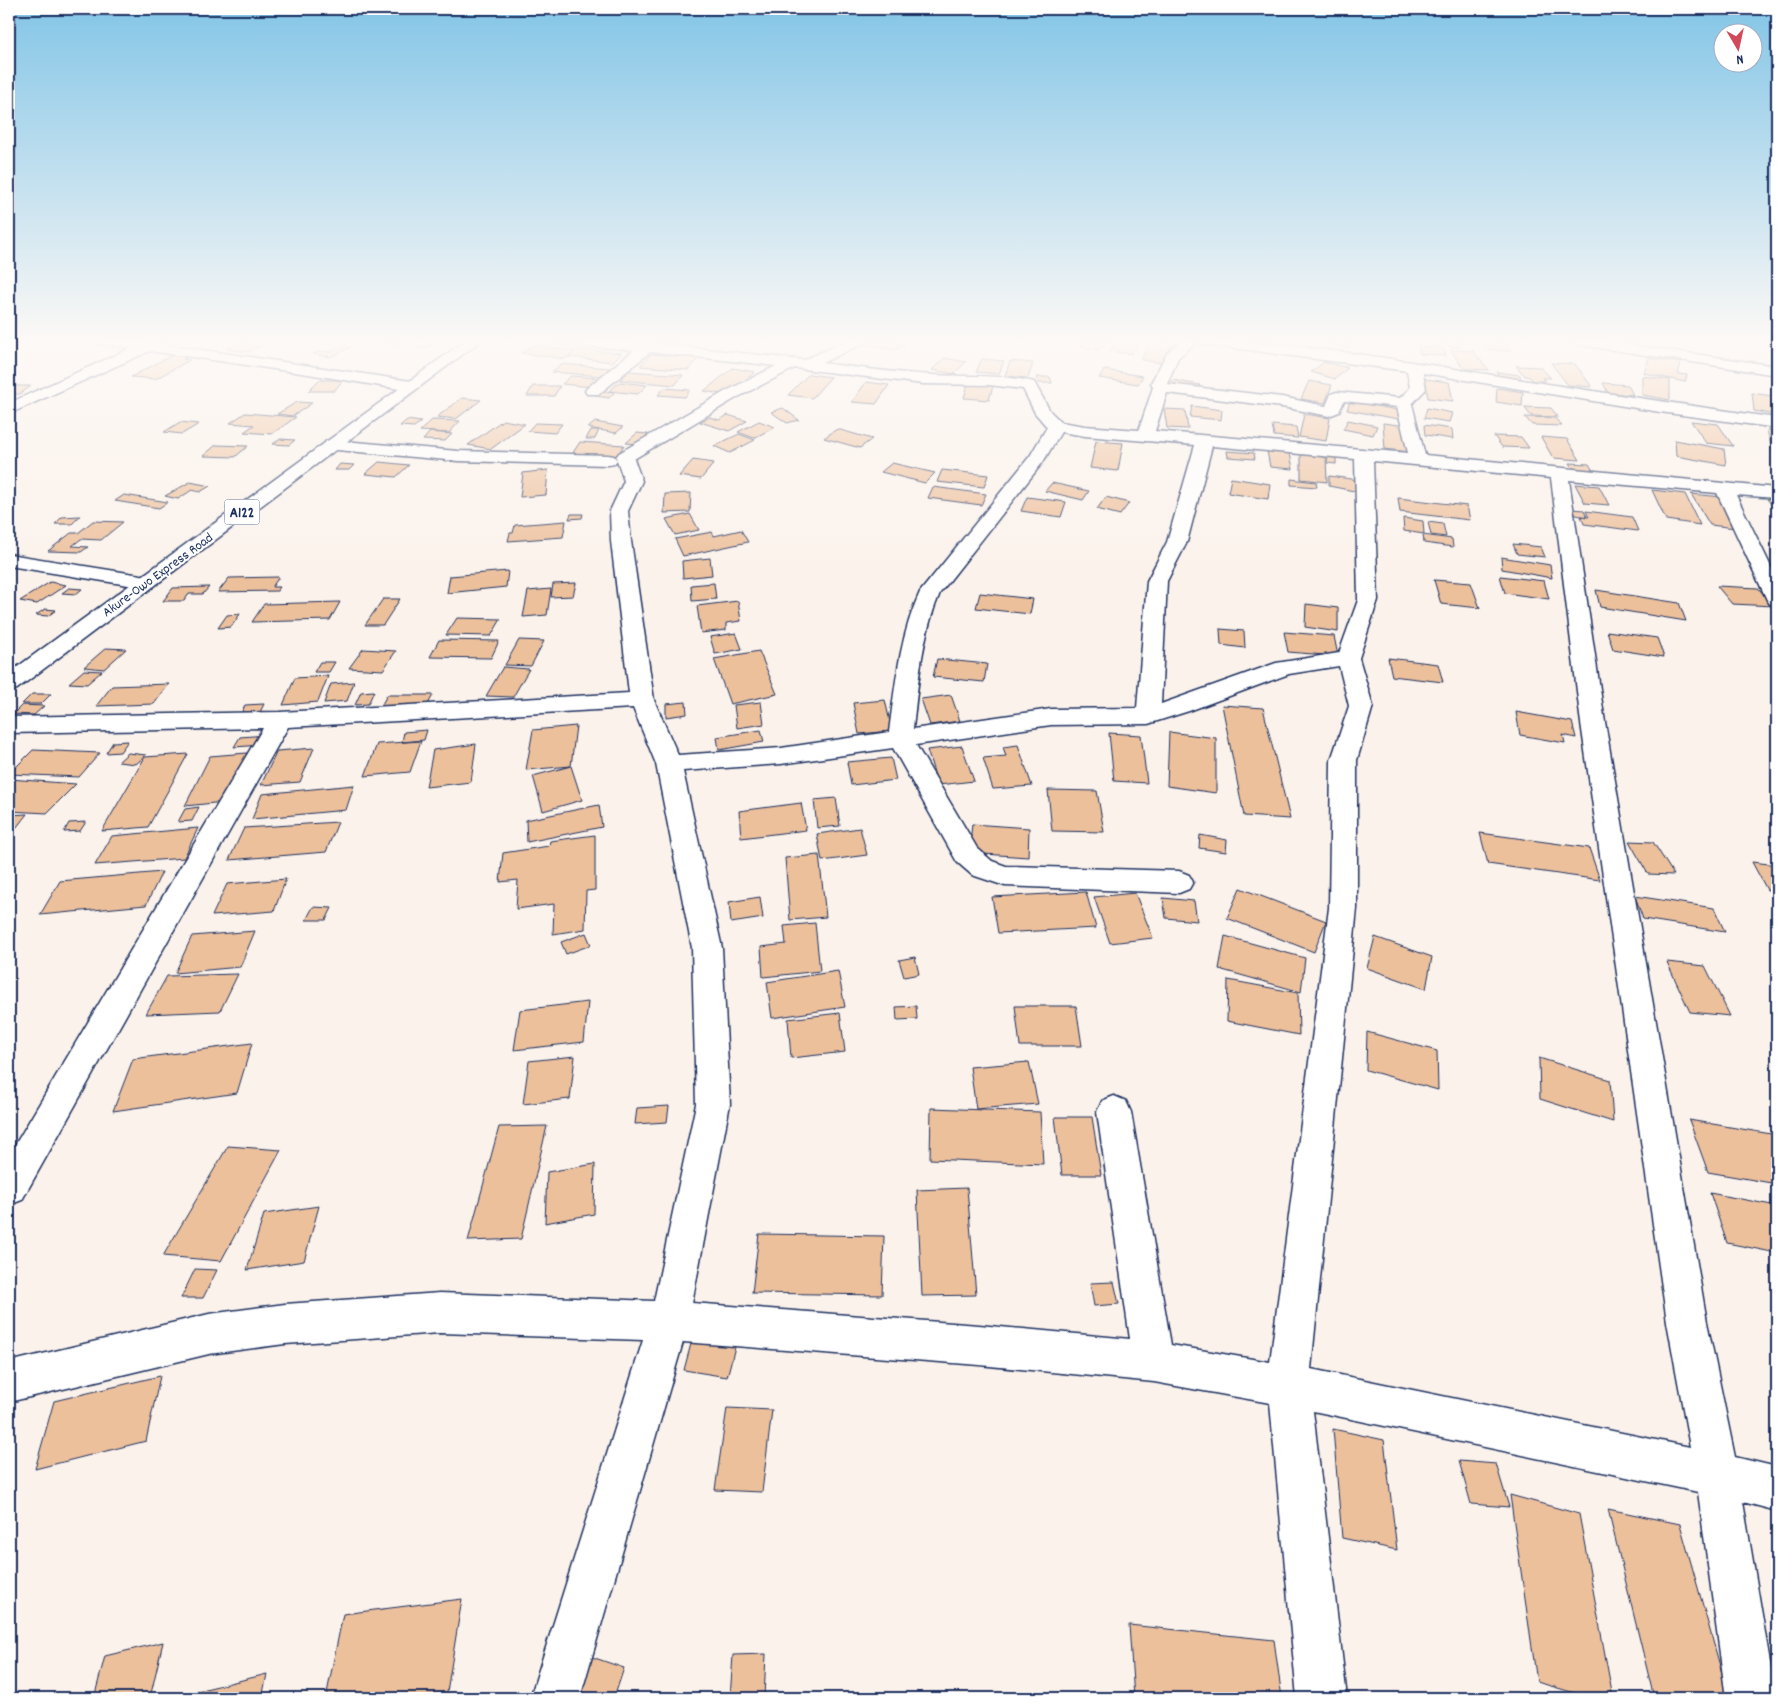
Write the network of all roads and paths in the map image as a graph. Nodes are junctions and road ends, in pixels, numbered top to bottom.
1 (366, 420) edge
2 (688, 420) edge
3 (1050, 420) edge
4 (1151, 420) edge
5 (1408, 420) edge
6 (1753, 420) edge
7 (1777, 423) edge
8 (1056, 426) junction
9 (1146, 435) junction
10 (1205, 440) junction
11 (332, 445) junction
12 (1364, 454) junction
13 (608, 460) dead end
14 (1418, 460) junction
15 (1560, 473) junction
16 (1724, 488) junction
17 (1777, 492) edge
18 (9, 560) edge
19 (147, 582) junction
20 (1777, 600) edge
21 (1348, 658) junction
22 (9, 684) edge
23 (642, 700) junction
24 (1148, 716) junction
25 (280, 720) junction
26 (9, 725) edge
27 (900, 739) junction
28 (669, 764) junction
29 (1179, 882) dead end
30 (1114, 1112) dead end
31 (9, 1188) edge
32 (669, 1321) junction
33 (1154, 1362) junction
34 (9, 1382) edge
35 (1291, 1386) junction
36 (1717, 1474) junction
37 (1777, 1489) edge
38 (555, 1698) edge
39 (1322, 1698) edge
40 (1750, 1698) edge

1 - 11 main road, Akure-Owo Express Road / A122
2 - 23 main road
3 - 8 main road
4 - 9 main road
5 - 14 main road
6 - 7 main road
8 - 9 main road
8 - 27 main road
9 - 10 main road
10 - 12 main road
10 - 24 main road
11 - 13 main road
11 - 19 main road, Akure-Owo Express Road / A122
12 - 14 main road
12 - 21 main road
14 - 15 main road
15 - 16 main road
15 - 36 main road
16 - 17 main road
16 - 20 main road
18 - 19 main road
19 - 22 main road, Akure-Owo Express Road / A122
21 - 24 main road
21 - 35 main road
23 - 25 main road
23 - 28 main road
24 - 27 main road
25 - 26 main road
25 - 31 main road
27 - 28 main road
27 - 29 main road
28 - 32 main road
30 - 33 main road
32 - 33 main road
32 - 34 main road
32 - 38 main road
33 - 35 main road
35 - 36 main road
35 - 39 main road
36 - 37 main road
36 - 40 main road

